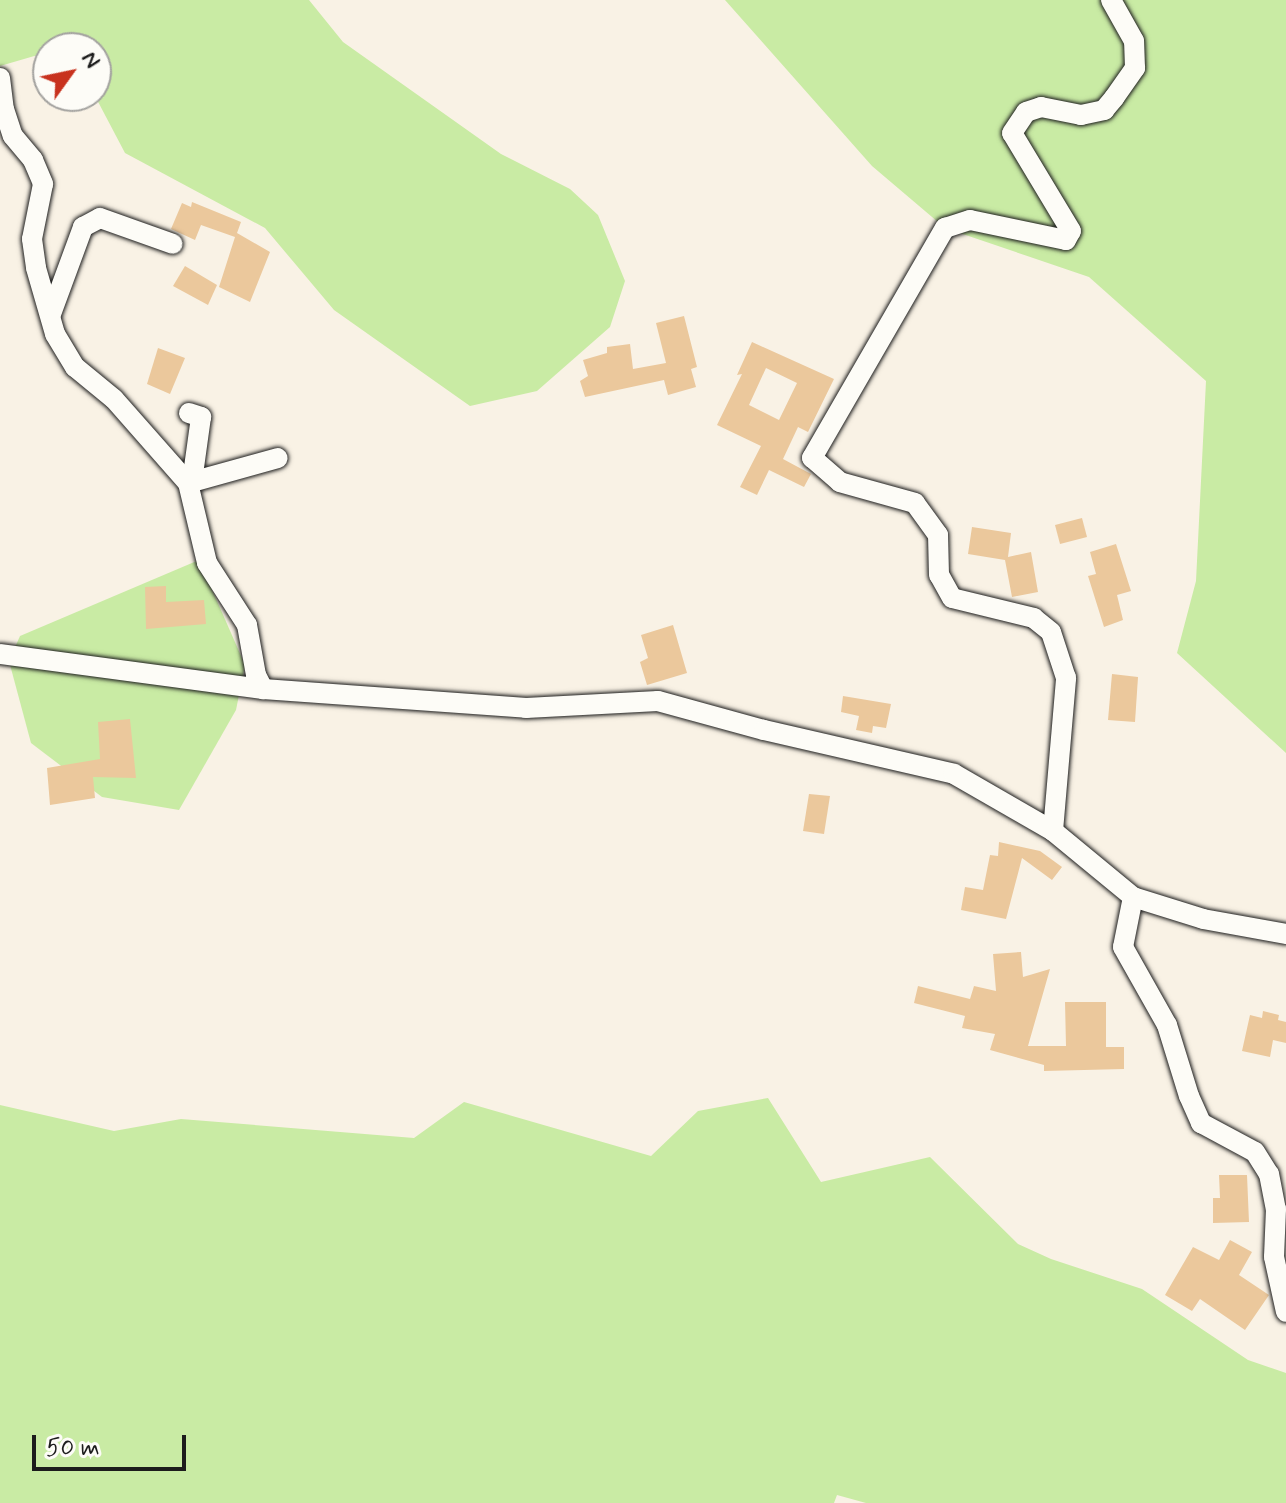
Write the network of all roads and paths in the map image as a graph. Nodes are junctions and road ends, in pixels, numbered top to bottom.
1 (1111, 0) edge
2 (0, 78) edge
3 (173, 244) dead end
4 (51, 314) junction
5 (189, 413) dead end
6 (278, 458) dead end
7 (190, 483) junction
8 (0, 654) edge
9 (263, 689) junction
10 (1053, 831) junction
11 (1133, 897) junction
12 (1286, 934) edge
13 (1286, 1312) edge

1 - 10 street
2 - 4 street
3 - 4 street
4 - 7 street
5 - 7 street
6 - 7 street
7 - 9 street
8 - 9 street
9 - 10 street
10 - 11 street
11 - 12 street
11 - 13 street

